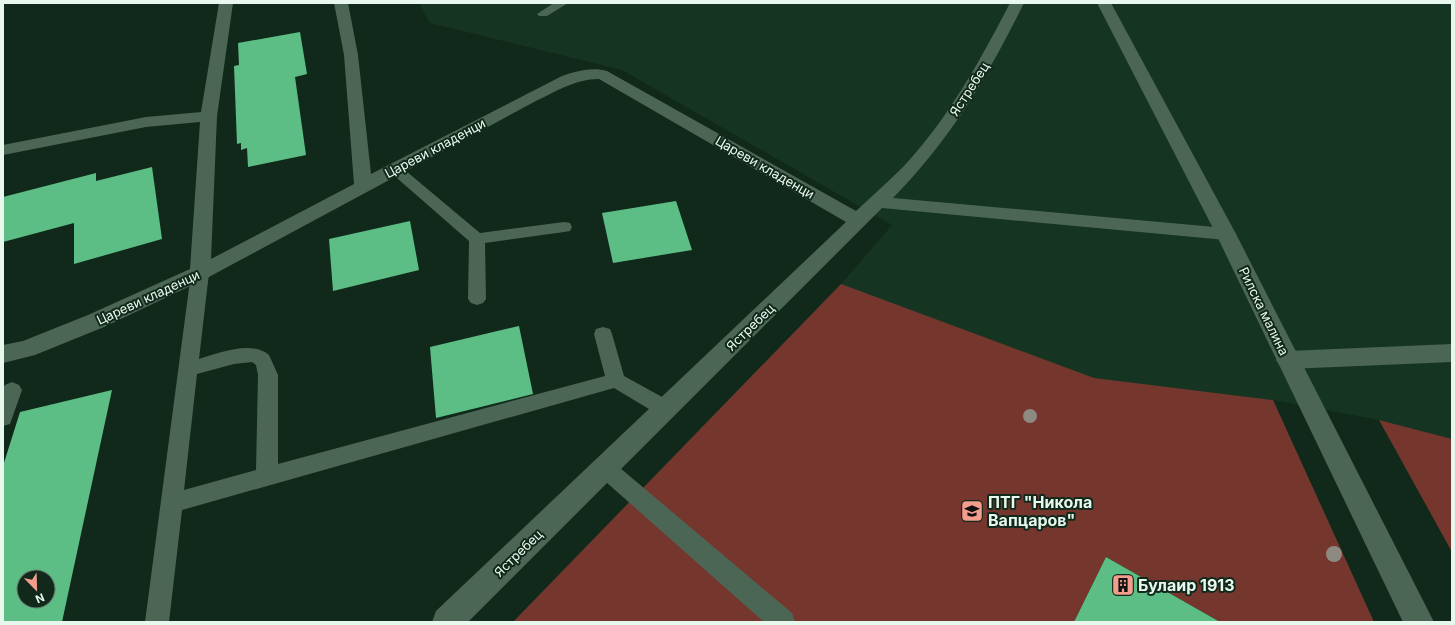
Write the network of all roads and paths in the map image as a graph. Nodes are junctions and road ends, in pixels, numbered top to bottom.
1 (226, 3) edge
2 (341, 3) edge
3 (562, 3) edge
4 (1018, 3) edge
5 (1104, 3) edge
6 (543, 14) dead end
7 (209, 116) junction
8 (3, 150) edge
9 (395, 169) junction
10 (363, 186) junction
11 (878, 202) junction
12 (859, 221) junction
13 (564, 227) dead end
14 (1226, 234) junction
15 (477, 239) junction
16 (200, 273) junction
17 (477, 298) dead end
18 (603, 334) dead end
19 (1452, 353) edge
20 (3, 354) edge
21 (1288, 360) junction
22 (188, 369) junction
23 (616, 380) junction
24 (12, 390) dead end
25 (666, 409) junction
26 (3, 418) edge
27 (605, 468) junction
28 (267, 476) junction
29 (171, 503) junction
30 (157, 622) edge
31 (447, 622) edge
32 (783, 622) edge
33 (1419, 622) edge

1 - 7 street
2 - 10 street
3 - 6 lane
4 - 11 street, Ястребец
5 - 14 street, Рилска малина
7 - 8 street
7 - 16 street
9 - 10 street, Цареви кладенци
9 - 12 street, Цареви кладенци
9 - 15 lane
10 - 16 street, Цареви кладенци
11 - 12 street, Ястребец
11 - 14 street
12 - 25 street, Ястребец
13 - 15 lane
14 - 21 street, Рилска малина
15 - 17 lane
16 - 20 street, Цареви кладенци
16 - 22 lane
18 - 23 lane
19 - 21 street
21 - 33 street, Рилска малина
22 - 28 lane
22 - 29 lane
23 - 25 lane
23 - 28 lane
24 - 26 lane
25 - 27 street, Ястребец
27 - 31 street, Ястребец
27 - 32 lane
28 - 29 lane
29 - 30 lane

